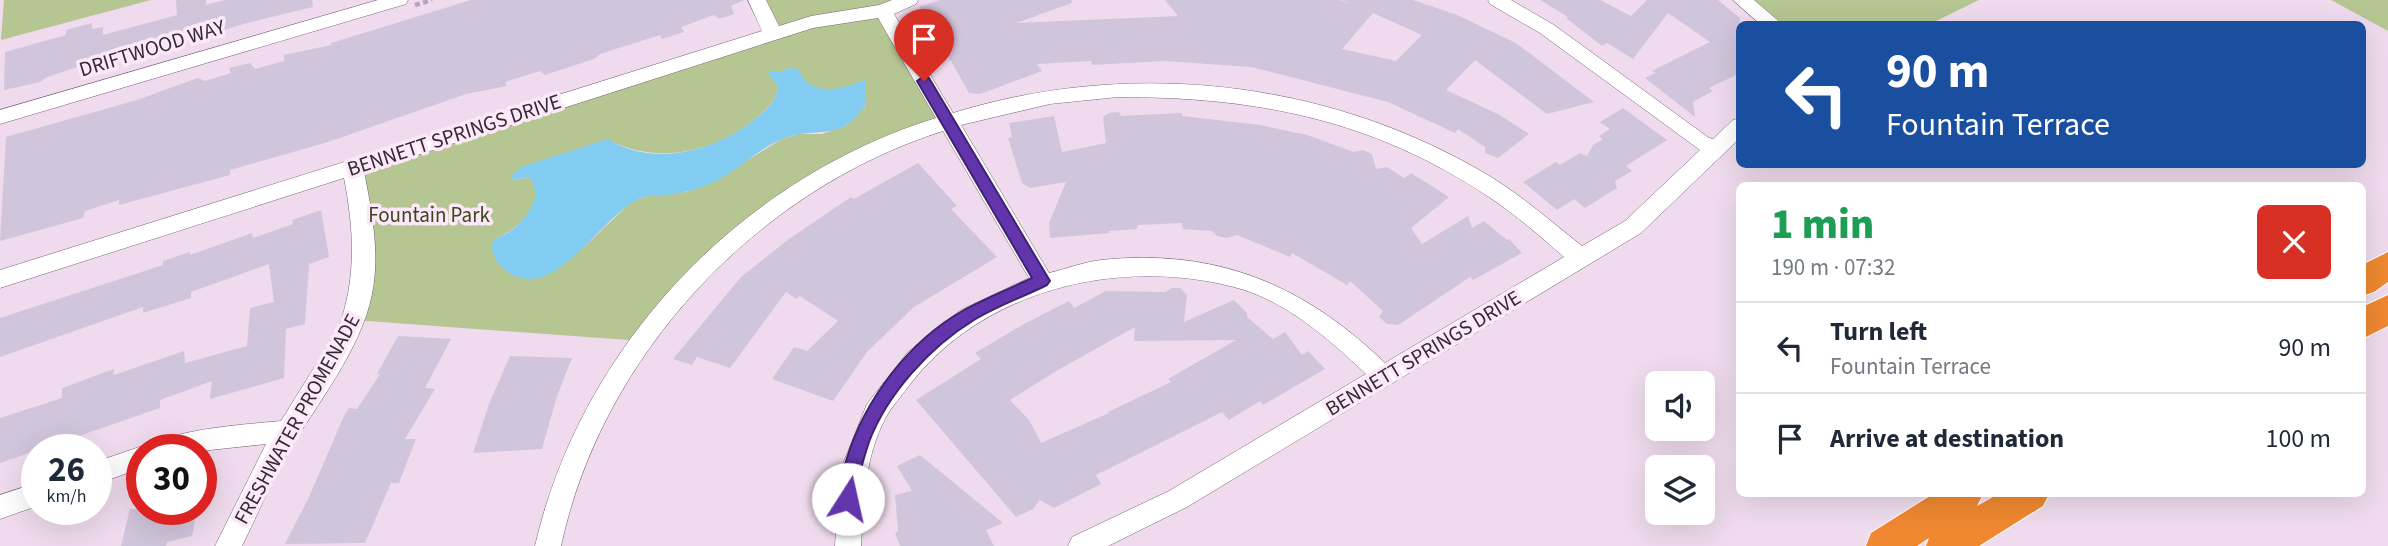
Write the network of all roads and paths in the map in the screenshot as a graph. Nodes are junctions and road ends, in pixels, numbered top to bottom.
1 (399, 0) edge
2 (757, 0) edge
3 (909, 0) edge
4 (1497, 0) edge
5 (1742, 0) edge
6 (883, 11) junction
7 (1768, 21) edge
8 (773, 34) junction
9 (0, 117) edge
10 (948, 122) junction
11 (1736, 129) edge
12 (1716, 148) junction
13 (352, 167) junction
14 (1580, 258) junction
15 (2388, 265) edge
16 (0, 279) edge
17 (2366, 280) edge
18 (1042, 281) junction
19 (2388, 308) edge
20 (2366, 322) edge
21 (1384, 377) junction
22 (287, 431) junction
23 (217, 438) edge
24 (1959, 497) edge
25 (2025, 497) edge
26 (21, 500) edge
27 (0, 507) edge
28 (228, 546) edge
29 (548, 546) edge
30 (848, 546) edge
31 (1081, 546) edge
32 (1885, 546) edge
33 (1945, 546) edge

1 - 9 street, DRIFTWOOD WAY
2 - 8 street
3 - 6 street, BENNETT SPRINGS DRIVE
4 - 12 street
5 - 7 street
6 - 8 street, BENNETT SPRINGS DRIVE
6 - 10 street
8 - 13 street, BENNETT SPRINGS DRIVE
10 - 14 street
10 - 18 street
10 - 29 street
11 - 12 street, BENNETT SPRINGS DRIVE
12 - 14 street, BENNETT SPRINGS DRIVE
13 - 16 street, BENNETT SPRINGS DRIVE
13 - 22 street, FRESHWATER PROMENADE
14 - 21 street, BENNETT SPRINGS DRIVE
15 - 17 highway
18 - 21 street
18 - 30 street
19 - 20 highway
21 - 31 street, BENNETT SPRINGS DRIVE
22 - 23 street
22 - 28 street, FRESHWATER PROMENADE
24 - 32 highway
25 - 33 highway
26 - 27 street

